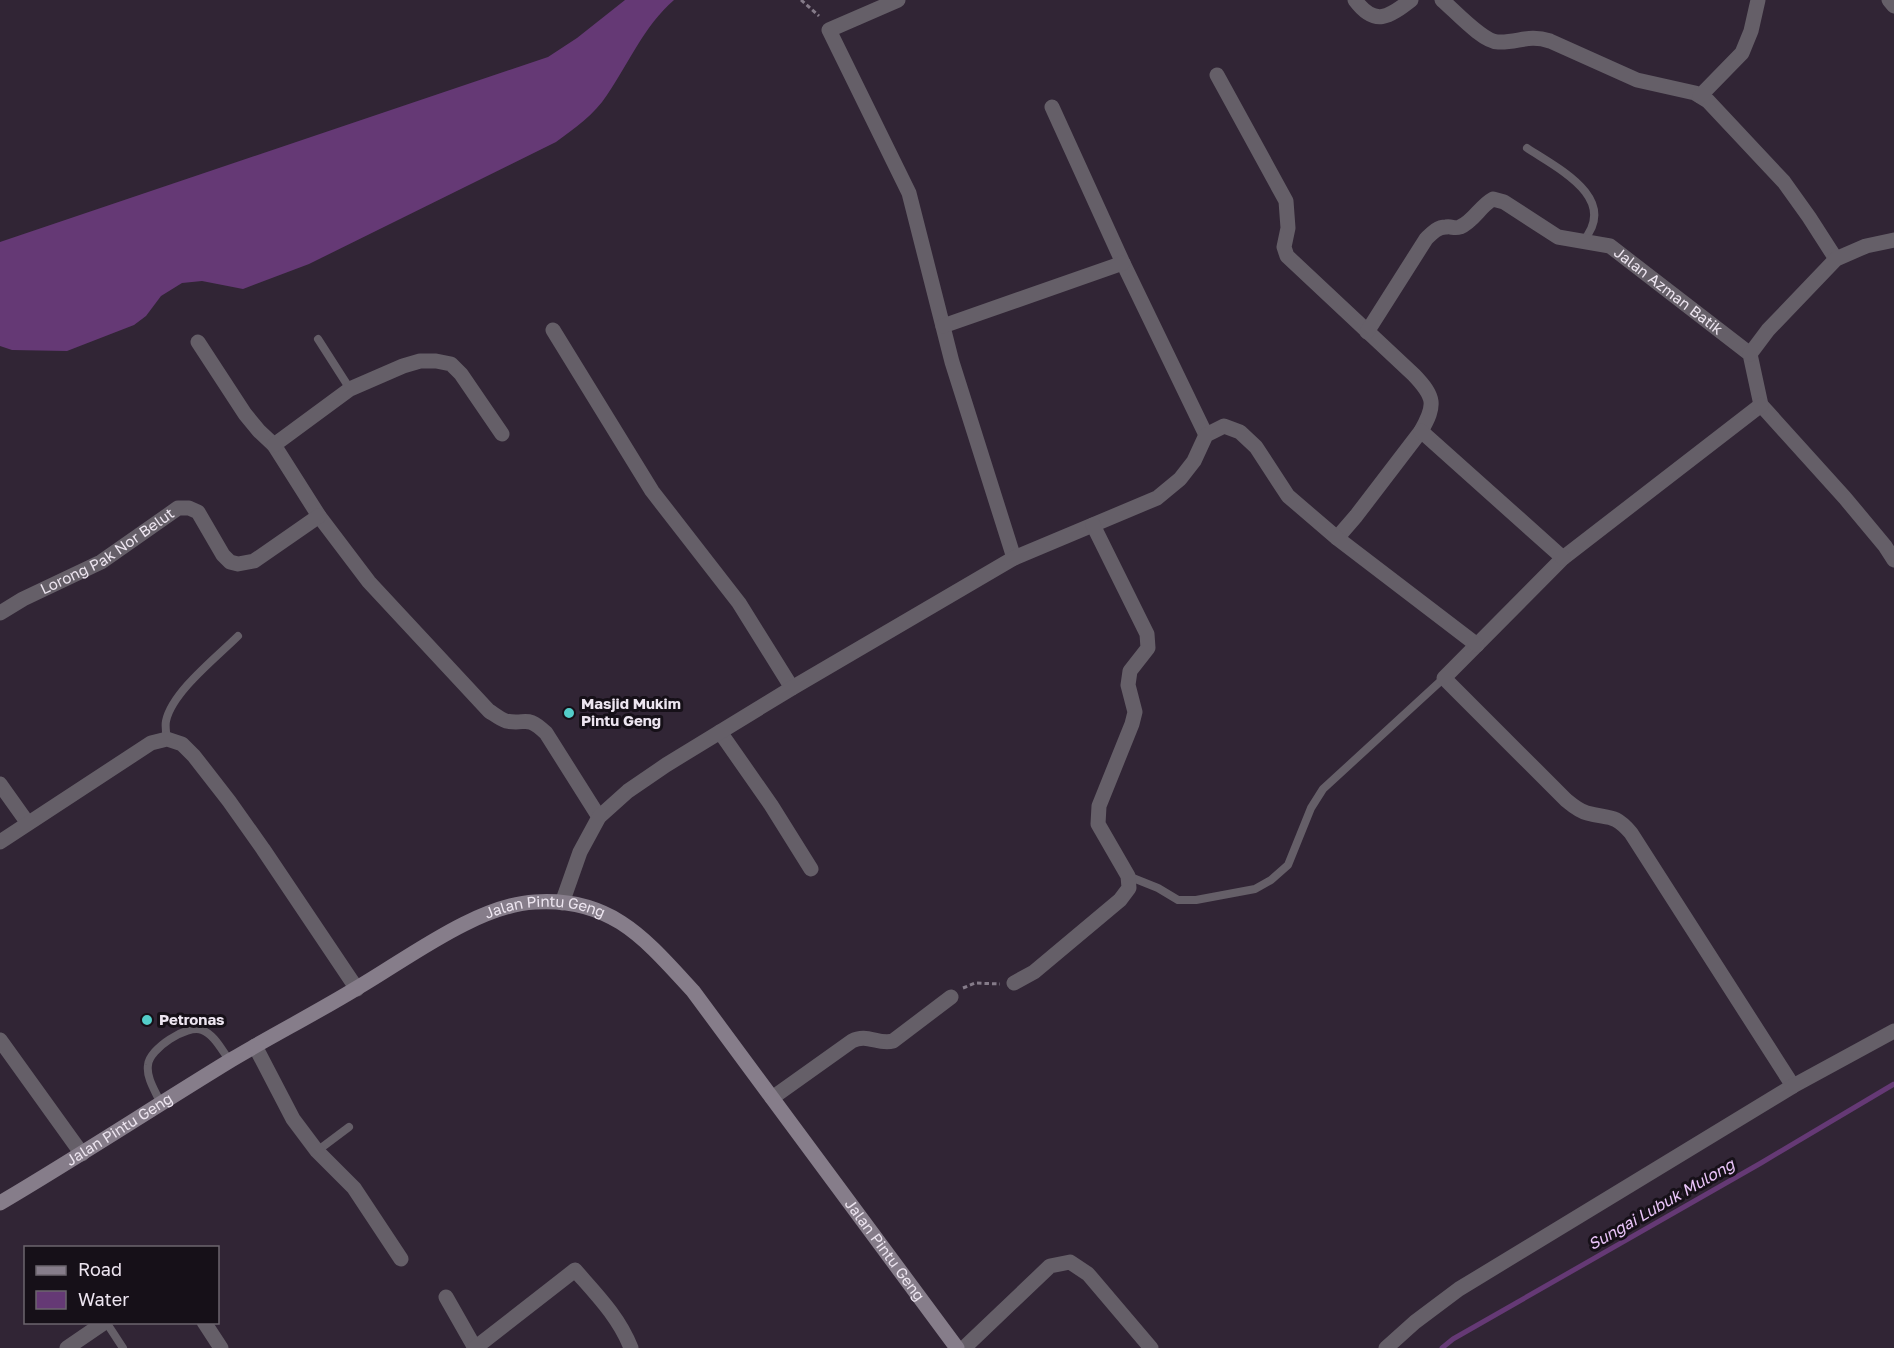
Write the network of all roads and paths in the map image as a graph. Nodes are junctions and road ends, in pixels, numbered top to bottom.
1 (801, 0) edge
2 (898, 0) edge
3 (1355, 0) edge
4 (1410, 0) edge
5 (1442, 0) edge
6 (1758, 0) edge
7 (1889, 0) edge
8 (1894, 6) edge
9 (829, 30) junction
10 (1217, 75) dead end
11 (1700, 96) junction
12 (1052, 107) dead end
13 (1527, 148) dead end
14 (1894, 240) edge
15 (1583, 241) junction
16 (1836, 259) junction
17 (1123, 263) junction
18 (943, 326) junction
19 (553, 330) dead end
20 (1366, 332) junction
21 (318, 339) dead end
22 (198, 342) dead end
23 (1750, 354) junction
24 (350, 389) junction
25 (1761, 405) junction
26 (1421, 431) junction
27 (502, 434) dead end
28 (1206, 435) junction
29 (274, 445) junction
30 (320, 516) junction
31 (1093, 525) junction
32 (1337, 538) junction
33 (1014, 558) junction
34 (1563, 558) junction
35 (1894, 560) edge
36 (0, 613) edge
37 (238, 636) dead end
38 (1477, 645) junction
39 (1444, 678) junction
40 (792, 688) junction
41 (720, 732) junction
42 (167, 739) junction
43 (0, 784) edge
44 (599, 817) junction
45 (27, 822) junction
46 (0, 842) edge
47 (810, 869) dead end
48 (1128, 876) junction
49 (562, 903) junction
50 (1014, 983) joint
51 (357, 989) junction
52 (951, 997) joint
53 (1894, 1031) edge
54 (0, 1040) edge
55 (255, 1046) junction
56 (230, 1061) junction
57 (1793, 1086) junction
58 (772, 1098) junction
59 (161, 1104) junction
60 (349, 1127) dead end
61 (318, 1150) junction
62 (82, 1154) junction
63 (0, 1203) edge
64 (401, 1259) dead end
65 (446, 1297) dead end
66 (103, 1324) edge
67 (106, 1324) edge
68 (205, 1324) edge
69 (67, 1348) edge
70 (123, 1348) edge
71 (221, 1348) edge
72 (475, 1348) edge
73 (631, 1348) edge
74 (957, 1348) edge
75 (964, 1348) edge
76 (1151, 1348) edge
77 (1386, 1348) edge

1 - 9 path
2 - 9 street
3 - 4 street
5 - 11 street
6 - 11 street
7 - 8 street
9 - 18 street
10 - 20 street
11 - 16 street
12 - 17 street
13 - 15 lane
14 - 16 street
15 - 20 street, Jalan Azman Batik
15 - 23 street, Jalan Azman Batik
16 - 23 street
17 - 18 street
17 - 28 street
18 - 33 street
19 - 40 street
20 - 26 street
21 - 24 lane
22 - 29 street
23 - 25 street
24 - 27 street
24 - 29 street
25 - 34 street
25 - 35 street
26 - 32 street
26 - 34 street
28 - 31 street
28 - 32 street
29 - 30 street
30 - 36 street, Lorong Pak Nor Belut
30 - 44 street
31 - 33 street
31 - 48 street
32 - 38 street
33 - 40 street
34 - 38 street
37 - 42 lane
38 - 39 street
39 - 48 lane
39 - 57 street
40 - 41 street
41 - 44 street
41 - 47 street
42 - 45 street
42 - 51 street
43 - 45 street
44 - 49 street
45 - 46 street
48 - 50 street
49 - 51 main road, Jalan Pintu Geng
49 - 58 main road, Jalan Pintu Geng
50 - 52 path
51 - 55 main road, Jalan Pintu Geng
52 - 58 street
53 - 57 street
54 - 62 street
55 - 56 main road, Jalan Pintu Geng
55 - 61 street
56 - 59 main road, Jalan Pintu Geng
56 - 59 lane
57 - 77 street
58 - 74 main road, Jalan Pintu Geng
59 - 62 main road, Jalan Pintu Geng
60 - 61 lane
61 - 64 street
62 - 63 main road, Jalan Pintu Geng
65 - 72 street
66 - 69 street
67 - 70 lane
68 - 71 street
72 - 73 street
75 - 76 street

